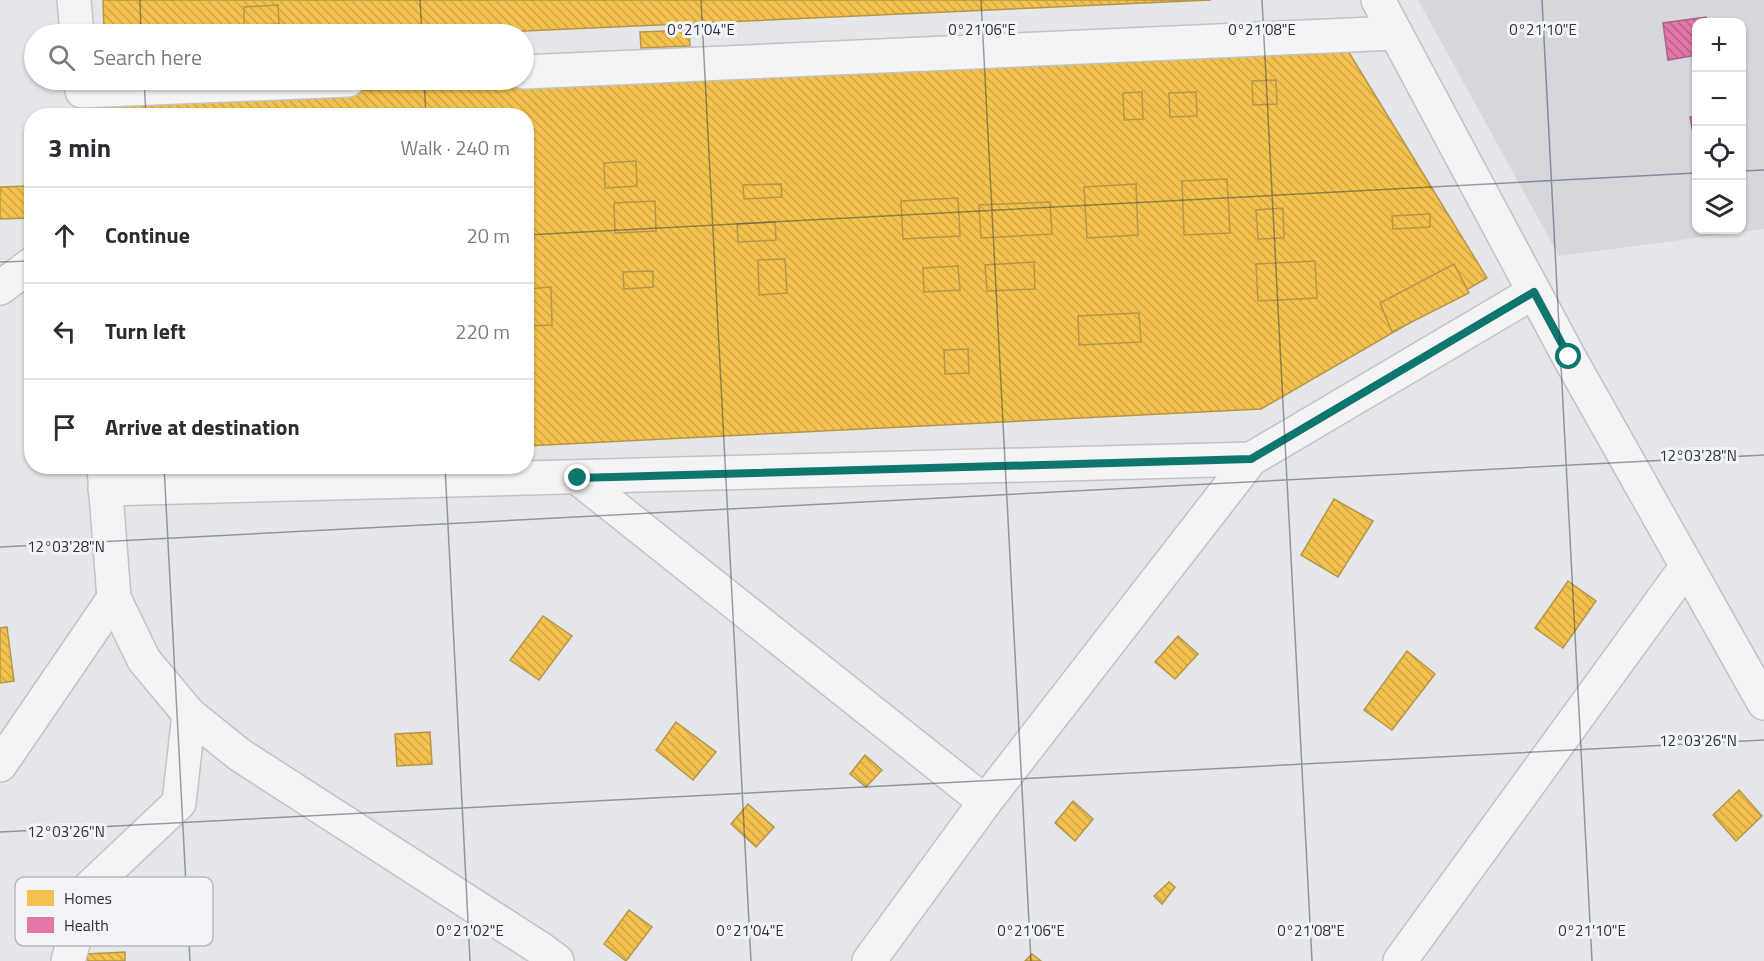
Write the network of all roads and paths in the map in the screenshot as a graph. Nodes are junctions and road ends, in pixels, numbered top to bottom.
1 (75, 0) edge
2 (1378, 0) edge
3 (76, 24) edge
4 (1395, 33) junction
5 (534, 72) edge
6 (171, 90) edge
7 (82, 95) edge
8 (24, 270) edge
9 (0, 288) edge
10 (1534, 292) junction
11 (1251, 459) junction
12 (104, 478) edge
13 (578, 478) junction
14 (1687, 566) junction
15 (114, 598) junction
16 (1764, 704) edge
17 (189, 714) junction
18 (0, 765) edge
19 (985, 802) junction
20 (101, 877) edge
21 (72, 946) edge
22 (543, 957) edge
23 (68, 961) edge
24 (869, 961) edge
25 (1400, 961) edge

1 - 3 street
2 - 4 street
4 - 5 street
4 - 10 street
6 - 7 street
8 - 9 street
10 - 11 street
10 - 14 street
11 - 13 street
11 - 19 street
12 - 13 street
12 - 15 street
13 - 19 street
14 - 16 street
14 - 25 street
15 - 17 street
15 - 18 street
17 - 20 street
17 - 22 street
19 - 24 street
21 - 23 street

